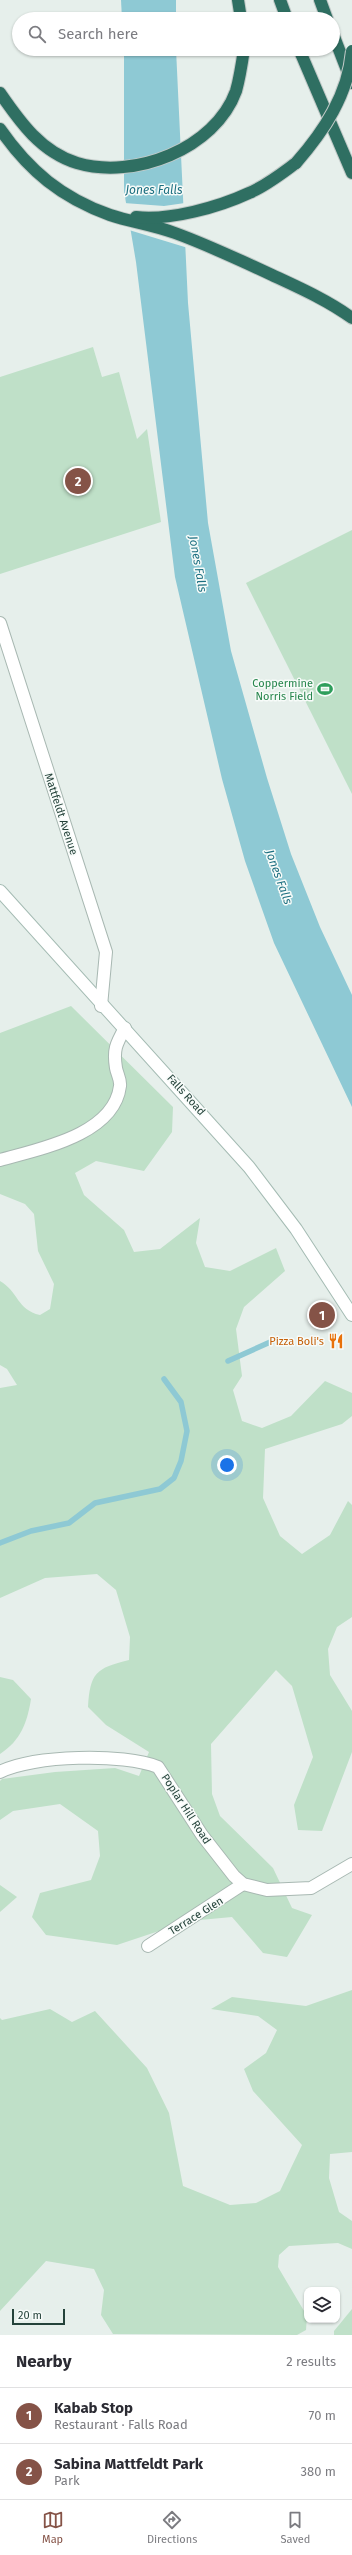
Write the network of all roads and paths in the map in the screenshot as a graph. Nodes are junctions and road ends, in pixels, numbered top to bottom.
1 (238, 0) edge
2 (280, 0) edge
3 (320, 0) edge
4 (240, 12) edge
5 (284, 12) edge
6 (324, 12) edge
7 (352, 51) edge
8 (340, 52) edge
9 (243, 56) edge
10 (302, 56) edge
11 (352, 83) edge
12 (0, 93) edge
13 (0, 129) edge
14 (352, 173) edge
15 (111, 215) junction
16 (352, 318) edge
17 (0, 623) edge
18 (0, 891) edge
19 (101, 1006) junction
20 (124, 1028) junction
21 (0, 1160) edge
22 (352, 1315) edge
23 (0, 1772) edge
24 (352, 1864) edge
25 (243, 1884) junction
26 (148, 1946) dead end

1 - 4 highway
2 - 5 highway
3 - 6 highway
7 - 15 highway, bridge
8 - 11 highway
9 - 12 highway
10 - 14 highway
13 - 15 highway
15 - 16 highway
17 - 19 street, Mattfeldt Avenue
18 - 19 street, Falls Road
19 - 20 street, Falls Road
20 - 21 street
20 - 22 street, Falls Road
23 - 25 street, Poplar Hill Road
24 - 25 street
25 - 26 street, Terrace Glen

